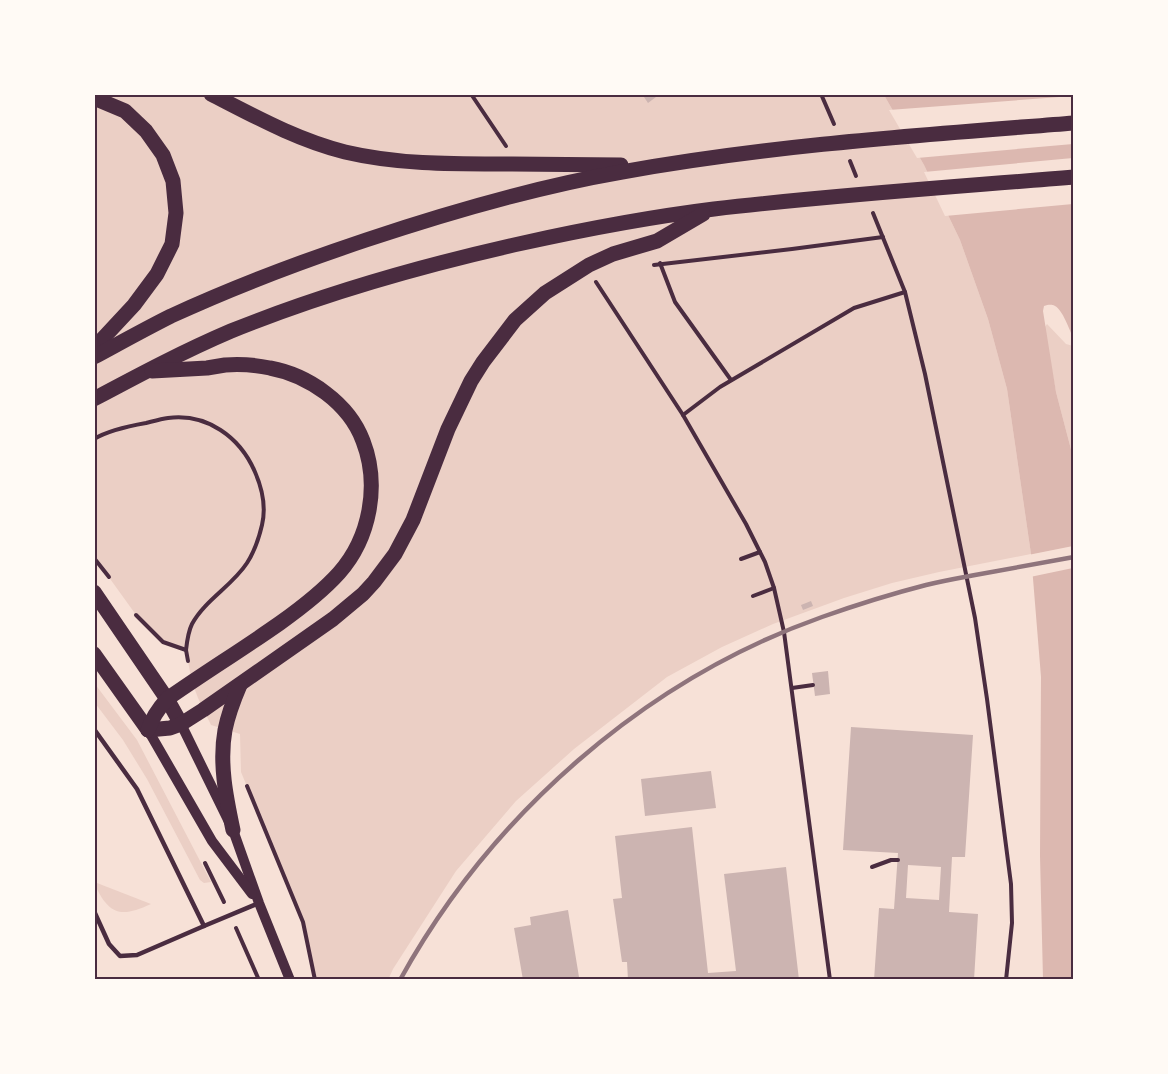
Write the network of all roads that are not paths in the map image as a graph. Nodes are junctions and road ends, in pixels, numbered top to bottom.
1 (211, 94) edge
2 (94, 98) edge
3 (1074, 123) edge
4 (663, 164) junction
5 (1074, 177) edge
6 (712, 209) junction
7 (94, 348) edge
8 (94, 357) edge
9 (145, 372) junction
10 (94, 399) edge
11 (94, 592) edge
12 (94, 654) edge
13 (240, 685) junction
14 (167, 699) junction
15 (181, 724) junction
16 (94, 729) edge
17 (148, 730) junction
18 (232, 830) junction
19 (259, 903) junction
20 (94, 911) edge
21 (204, 926) junction
22 (290, 980) edge

1 - 4 main road
2 - 7 main road
3 - 4 main road
4 - 8 main road
5 - 6 main road
6 - 9 main road
6 - 13 main road
9 - 10 main road
9 - 14 main road
11 - 14 main road
12 - 17 main road
13 - 15 main road
13 - 18 main road
14 - 15 main road
14 - 17 main road
15 - 17 main road
15 - 18 street
16 - 21 lane
17 - 19 street
18 - 19 street
19 - 21 lane
19 - 22 street
20 - 21 lane

